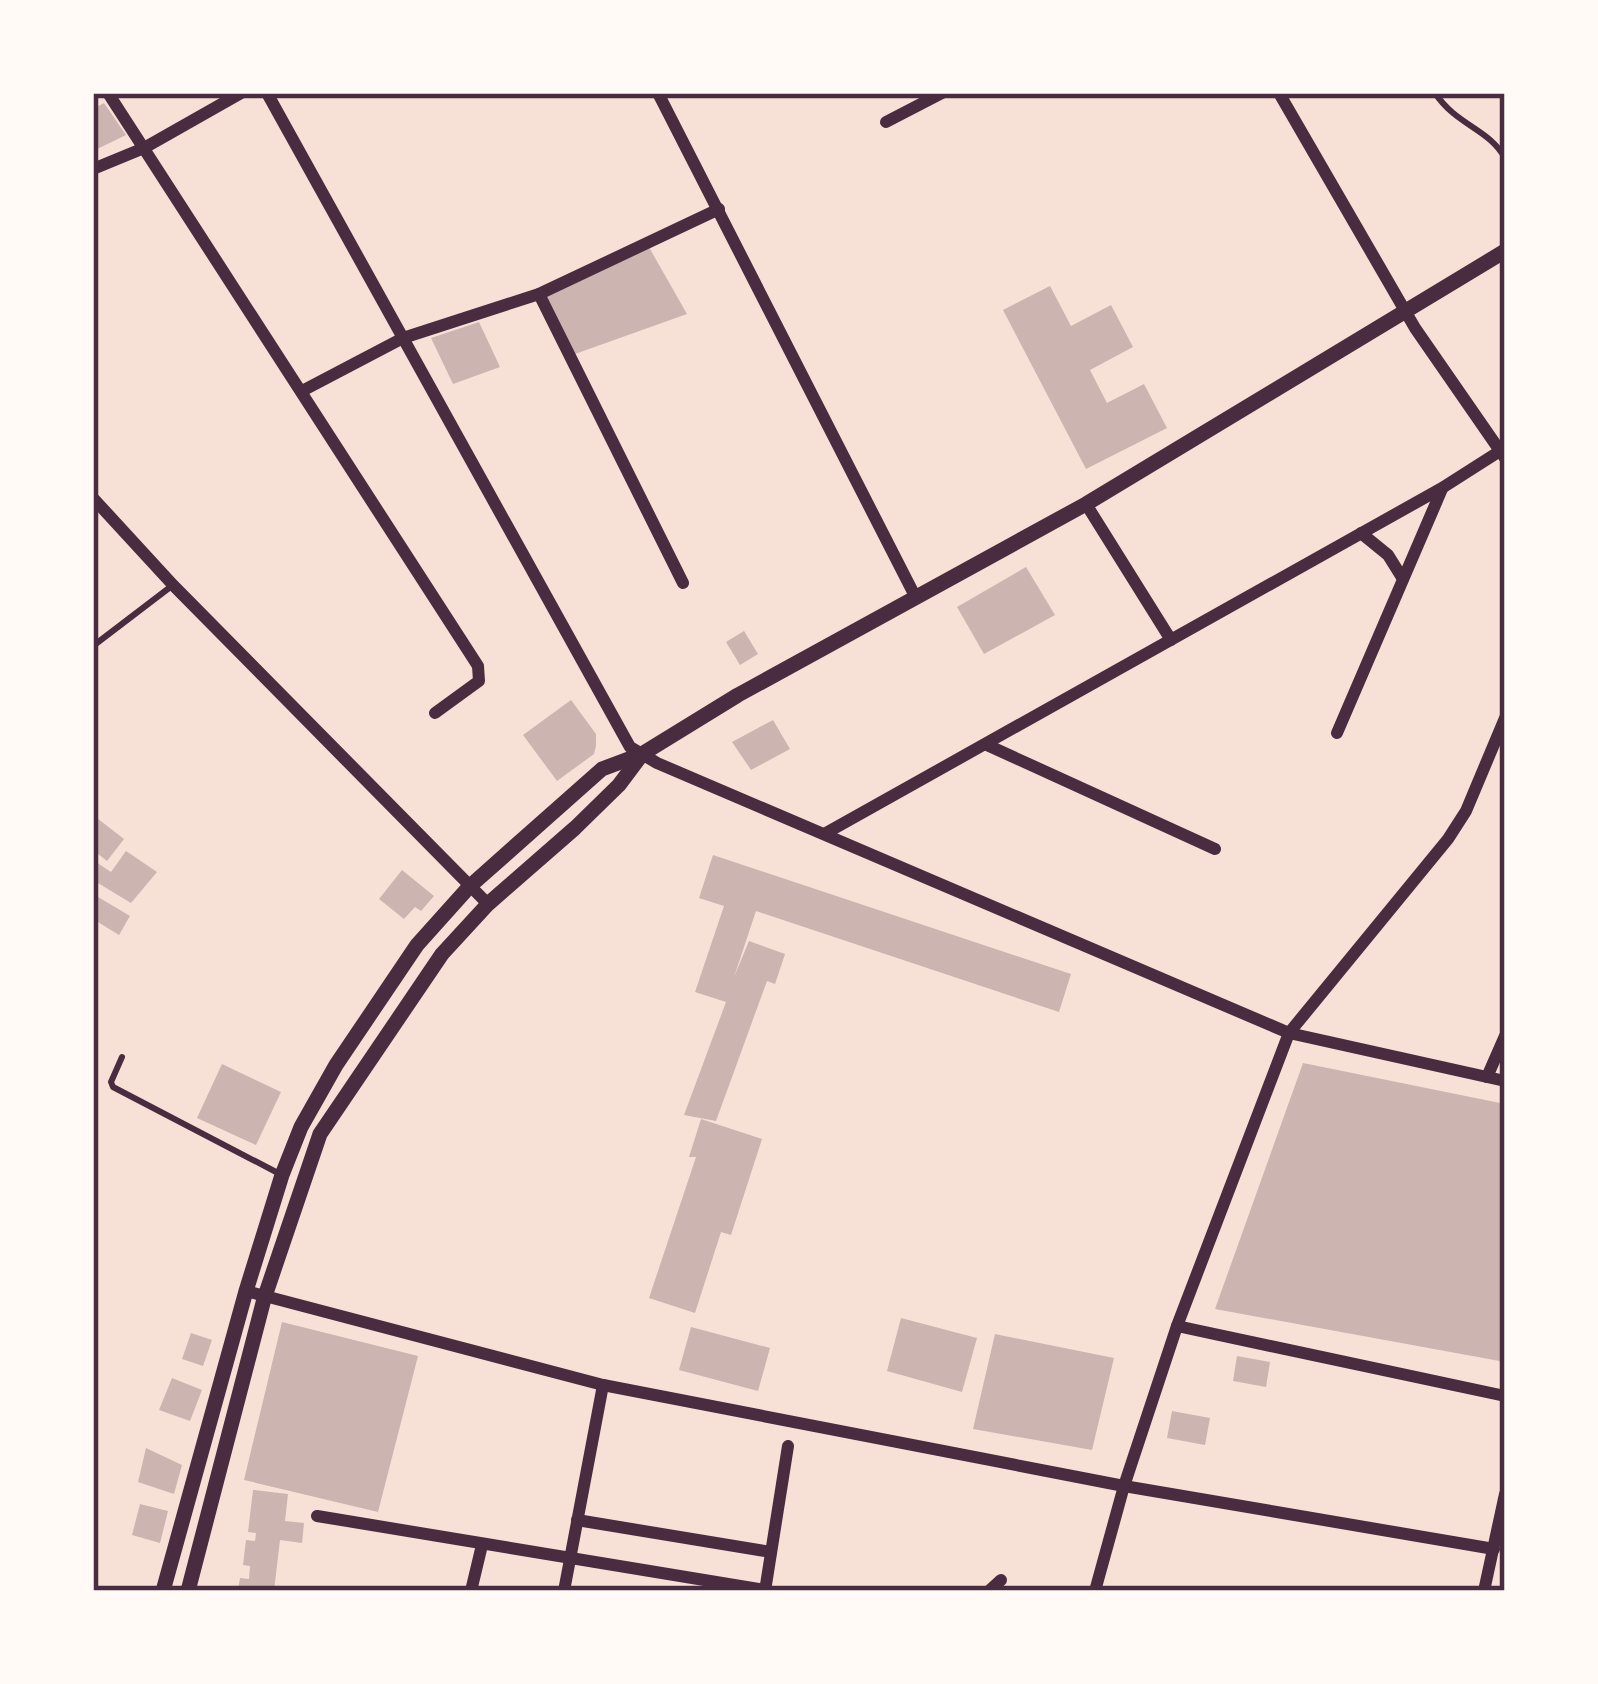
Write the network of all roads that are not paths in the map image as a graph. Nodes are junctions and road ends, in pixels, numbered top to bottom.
1 (108, 93) edge
2 (241, 93) edge
3 (267, 93) edge
4 (658, 93) edge
5 (942, 93) edge
6 (1280, 93) edge
7 (1435, 93) edge
8 (886, 122) dead end
9 (144, 148) junction
10 (1505, 158) edge
11 (93, 169) edge
12 (719, 209) junction
13 (1505, 251) edge
14 (539, 294) junction
15 (1407, 313) junction
16 (403, 338) junction
17 (302, 391) junction
18 (1503, 455) edge
19 (1442, 488) junction
20 (93, 498) edge
21 (1086, 504) junction
22 (1361, 533) junction
23 (1403, 579) junction
24 (682, 583) dead end
25 (173, 585) junction
26 (916, 598) junction
27 (1171, 640) junction
28 (93, 646) edge
29 (435, 713) dead end
30 (1505, 718) edge
31 (1336, 734) dead end
32 (987, 745) junction
33 (642, 754) junction
34 (826, 833) junction
35 (1215, 848) dead end
36 (470, 887) junction
37 (488, 904) junction
38 (1289, 1034) junction
39 (1505, 1036) edge
40 (122, 1057) dead end
41 (1487, 1077) junction
42 (1505, 1081) edge
43 (281, 1175) junction
44 (246, 1291) junction
45 (265, 1299) junction
46 (1177, 1326) junction
47 (603, 1385) junction
48 (1505, 1396) edge
49 (788, 1447) dead end
50 (1124, 1486) junction
51 (1505, 1494) edge
52 (317, 1516) dead end
53 (578, 1520) junction
54 (482, 1545) junction
55 (1494, 1550) junction
56 (771, 1552) junction
57 (570, 1559) junction
58 (1001, 1580) dead end
59 (163, 1591) edge
60 (188, 1591) edge
61 (471, 1591) edge
62 (564, 1591) edge
63 (765, 1591) edge
64 (988, 1591) edge
65 (1095, 1591) edge
66 (1484, 1591) edge

1 - 9 street
2 - 9 street
3 - 16 street
4 - 12 street
5 - 8 street
6 - 15 street
7 - 10 lane
9 - 11 street
9 - 17 street
12 - 14 street
12 - 26 street
13 - 15 street
14 - 16 street
14 - 24 street
15 - 18 street
15 - 21 street
16 - 17 street
16 - 33 street
17 - 29 street
18 - 19 street
19 - 22 street
19 - 23 street
20 - 25 street
21 - 26 street
21 - 27 street
22 - 23 street
22 - 27 street
23 - 31 street
25 - 28 lane
25 - 36 street
26 - 33 street
27 - 32 street
30 - 38 street
32 - 34 street
32 - 35 street
33 - 34 street
33 - 36 street
33 - 37 street
34 - 38 street
36 - 37 street
36 - 43 street
37 - 45 street
38 - 41 street
38 - 46 street
39 - 41 street
40 - 43 lane
41 - 42 street
43 - 44 street
44 - 45 street
44 - 59 street
45 - 47 street
45 - 60 street
46 - 48 street
46 - 50 street
47 - 50 street
47 - 53 street
49 - 56 street
50 - 55 street
50 - 65 street
51 - 55 street
52 - 54 street
53 - 56 street
53 - 57 street
54 - 57 street
54 - 61 street
55 - 66 street
56 - 63 street
57 - 62 street
57 - 63 street
58 - 64 street

